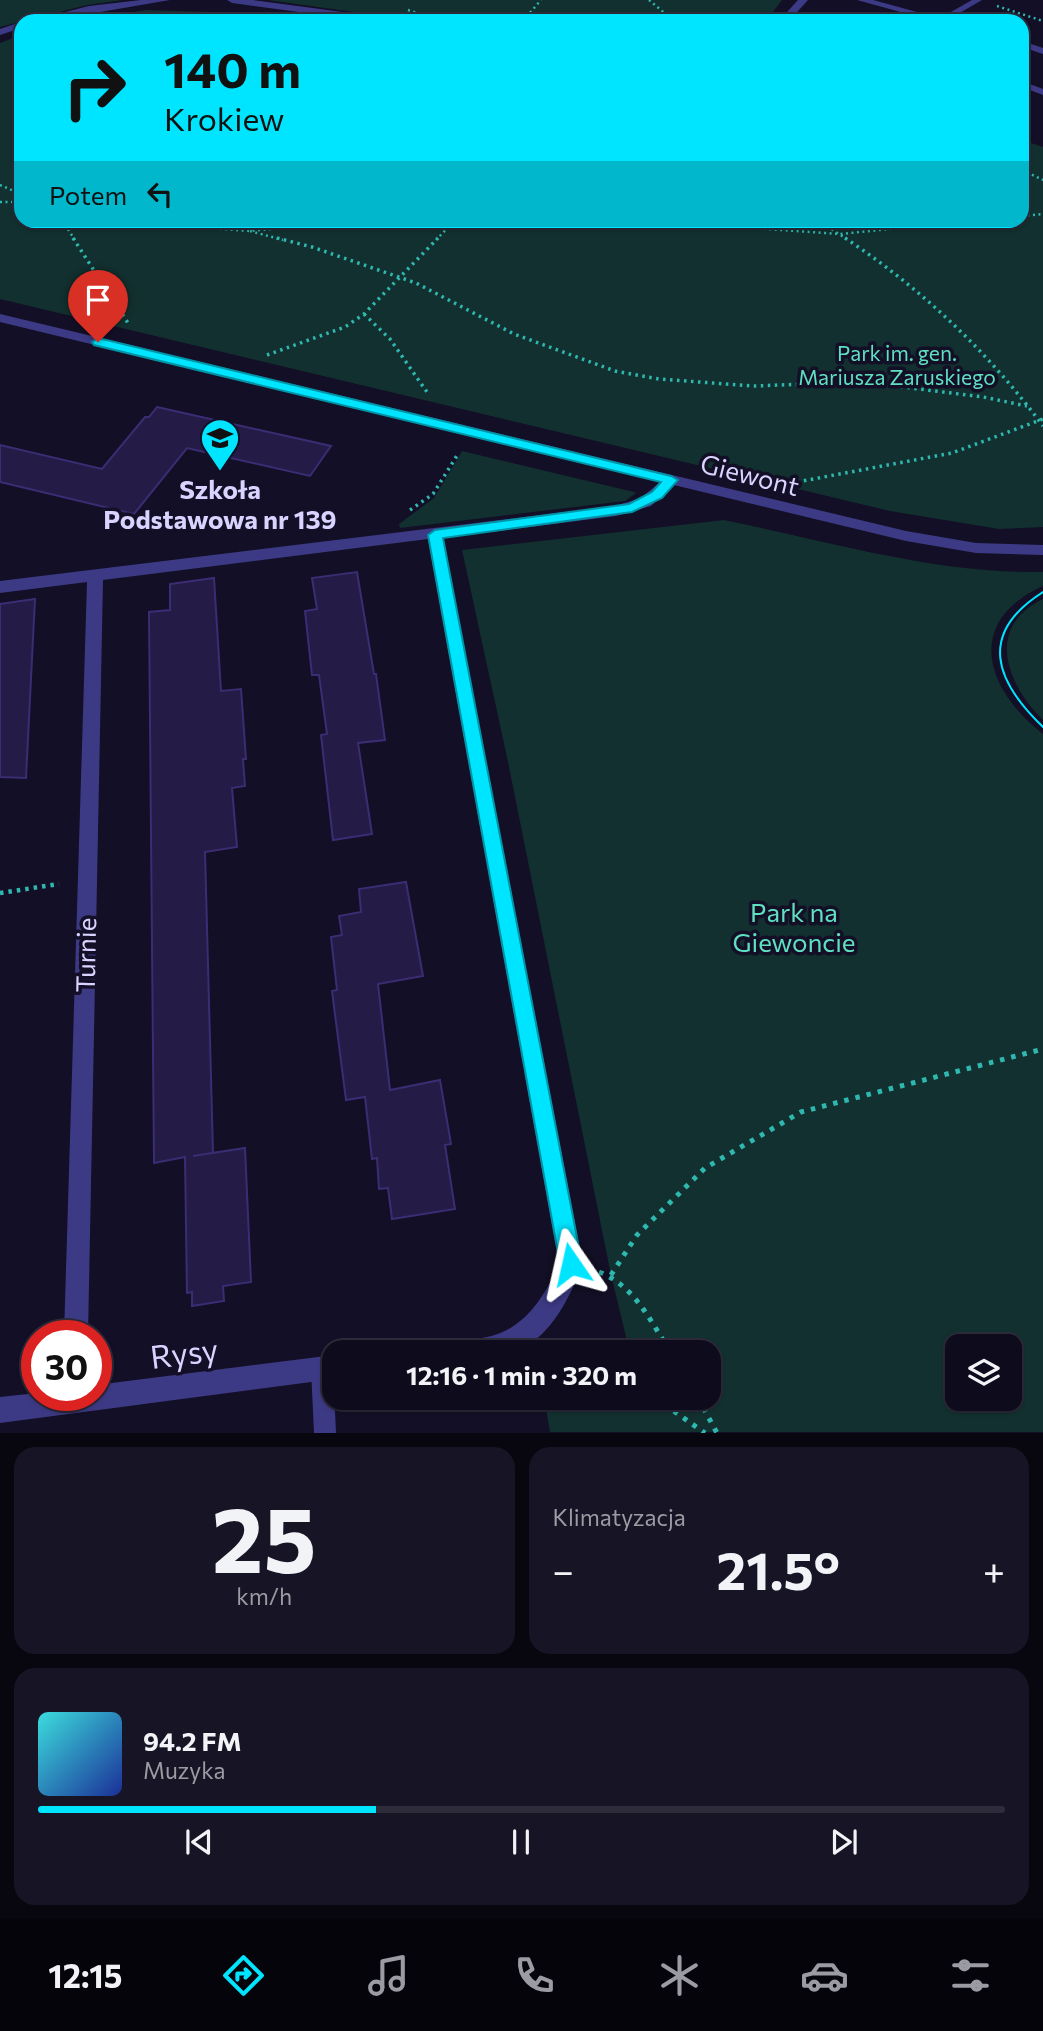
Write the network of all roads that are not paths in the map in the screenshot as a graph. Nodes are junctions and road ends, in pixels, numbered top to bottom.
1 (165, 0) edge
2 (232, 0) edge
3 (803, 0) edge
4 (862, 0) edge
5 (978, 0) edge
6 (66, 14) edge
7 (336, 14) edge
8 (790, 14) edge
9 (919, 14) edge
10 (954, 14) edge
11 (0, 318) edge
12 (671, 480) junction
13 (435, 535) junction
14 (1043, 550) edge
15 (95, 576) junction
16 (0, 587) edge
17 (76, 1320) edge
18 (510, 1340) edge
19 (322, 1369) edge
20 (112, 1392) edge
21 (21, 1406) edge
22 (0, 1410) edge
23 (326, 1410) edge
24 (325, 1433) edge

1 - 6 street
2 - 7 street
3 - 8 street
4 - 9 street
5 - 10 lane
11 - 12 street, Giewont
12 - 13 street
12 - 14 street, Giewont
13 - 15 street
13 - 18 street
15 - 16 street
15 - 17 street, Turnie
19 - 20 street, Rysy
21 - 22 street, Rysy
23 - 24 lane

